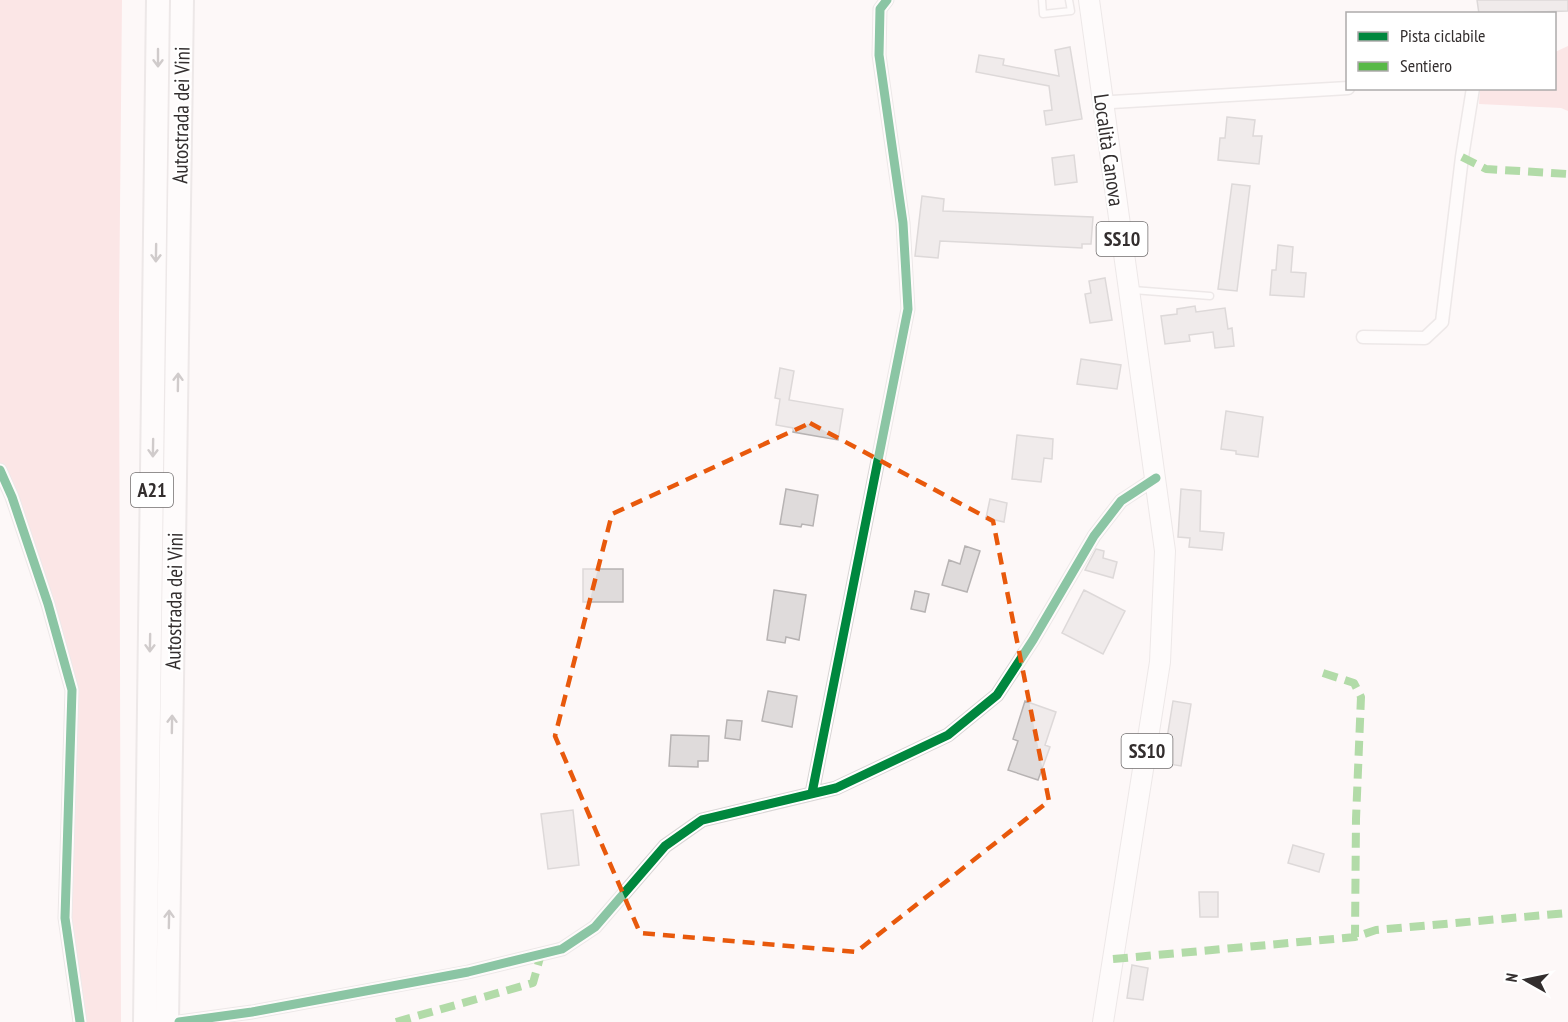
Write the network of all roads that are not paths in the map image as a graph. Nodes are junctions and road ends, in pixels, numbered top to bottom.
1 (158, 0) edge
2 (182, 0) edge
3 (887, 0) edge
4 (1042, 0) edge
5 (1069, 0) edge
6 (1089, 0) edge
7 (1346, 88) edge
8 (1473, 90) edge
9 (1102, 106) junction
10 (1129, 289) junction
11 (1210, 296) dead end
12 (1363, 337) dead end
13 (0, 470) edge
14 (1156, 478) junction
15 (812, 793) junction
16 (157, 979) junction
17 (80, 1022) edge
18 (145, 1022) edge
19 (167, 1022) edge
20 (179, 1022) edge
21 (1103, 1022) edge

1 -> 16 highway, Autostrada dei Vini / A21
16 -> 2 highway, Autostrada dei Vini / A21
3 - 15 street
4 - 5 lane
6 - 9 main road, Località Canova / SS10
7 - 9 street
8 - 12 street
9 - 10 main road, Località Canova / SS10
10 - 11 lane
10 - 14 main road, Località Canova / SS10
13 - 17 street
14 - 15 street
14 - 21 main road, SS10
15 - 20 street
16 - 18 highway, Autostrada dei Vini / A21
16 - 19 highway, Autostrada dei Vini / A21

